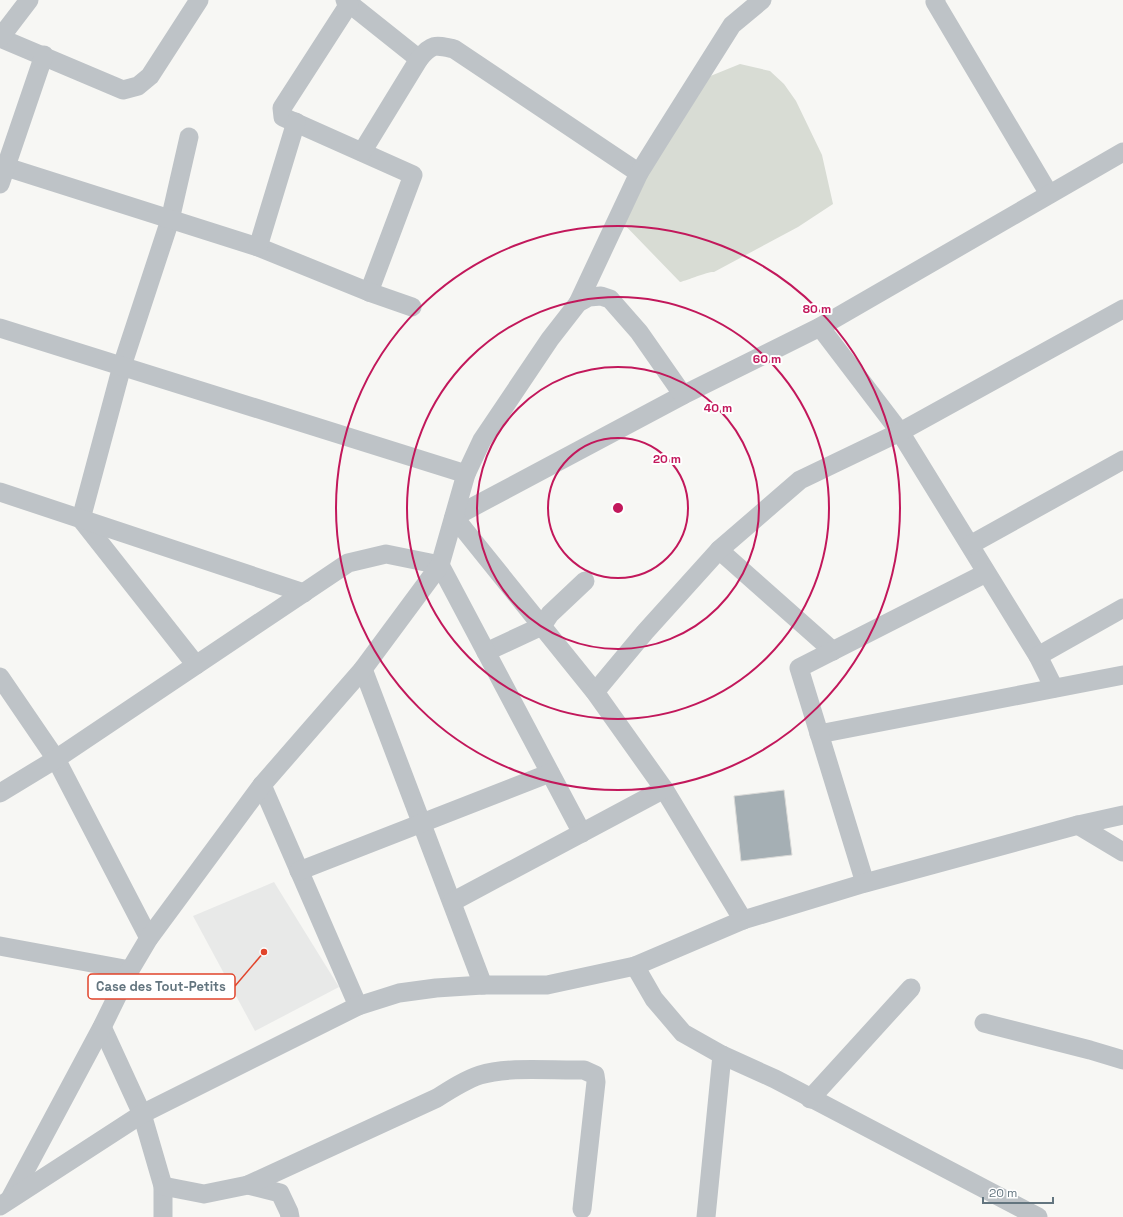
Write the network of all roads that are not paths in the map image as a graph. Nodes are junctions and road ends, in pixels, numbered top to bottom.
1 (29, 0) edge
2 (199, 0) edge
3 (762, 0) edge
4 (936, 0) edge
5 (347, 2) edge
6 (0, 38) edge
7 (44, 55) junction
8 (419, 59) junction
9 (296, 122) junction
10 (189, 137) dead end
11 (362, 152) junction
12 (1123, 152) edge
13 (2, 172) edge
14 (639, 173) junction
15 (1049, 194) junction
16 (170, 220) junction
17 (258, 247) junction
18 (370, 292) junction
19 (578, 302) junction
20 (412, 307) dead end
21 (1123, 309) edge
22 (820, 327) junction
23 (0, 328) edge
24 (122, 366) junction
25 (683, 395) junction
26 (900, 432) junction
27 (1123, 460) edge
28 (466, 474) junction
29 (0, 492) edge
30 (454, 517) junction
31 (81, 519) junction
32 (970, 545) junction
33 (718, 550) junction
34 (440, 564) junction
35 (986, 573) junction
36 (585, 581) dead end
37 (304, 593) junction
38 (1123, 608) edge
39 (542, 626) junction
40 (833, 651) junction
41 (486, 652) junction
42 (1038, 656) junction
43 (196, 665) junction
44 (363, 669) junction
45 (1123, 675) edge
46 (0, 677) edge
47 (1054, 688) junction
48 (595, 692) junction
49 (819, 734) junction
50 (56, 760) junction
51 (550, 773) junction
52 (262, 785) junction
53 (664, 789) junction
54 (0, 793) edge
55 (1123, 815) edge
56 (422, 823) junction
57 (1078, 825) junction
58 (582, 833) junction
59 (1123, 852) edge
60 (299, 871) junction
61 (865, 883) junction
62 (452, 902) junction
63 (743, 920) junction
64 (149, 938) junction
65 (0, 946) edge
66 (635, 966) junction
67 (130, 970) junction
68 (483, 985) junction
69 (911, 988) dead end
70 (358, 1006) junction
71 (984, 1023) dead end
72 (102, 1027) junction
73 (722, 1055) junction
74 (1123, 1060) edge
75 (810, 1098) junction
76 (142, 1114) junction
77 (248, 1185) junction
78 (163, 1186) junction
79 (6, 1201) edge
80 (582, 1209) dead end
81 (163, 1217) edge
82 (290, 1217) edge
83 (706, 1217) edge
84 (1038, 1217) edge

1 - 6 street
2 - 7 street
3 - 14 street
4 - 15 street
5 - 8 street
5 - 9 street
6 - 7 street
7 - 13 street
8 - 11 street
8 - 14 street
9 - 11 street
9 - 17 street
10 - 16 street
11 - 18 street
12 - 15 street
13 - 16 street
14 - 19 street
15 - 22 street
16 - 17 street
16 - 24 street
17 - 18 street
18 - 20 street
19 - 25 street
19 - 28 street
21 - 26 street
22 - 25 street
22 - 26 street
23 - 24 street
24 - 28 street
24 - 31 street
25 - 30 street
26 - 32 street
26 - 33 street
27 - 32 street
28 - 30 street
29 - 31 street
30 - 34 street
30 - 39 street
31 - 37 street
31 - 43 street
32 - 35 street
33 - 40 street
33 - 48 street
34 - 37 street
34 - 41 street
34 - 44 street
35 - 40 street
35 - 42 street
36 - 39 street
37 - 43 street
38 - 42 street
39 - 41 street
39 - 48 street
40 - 49 street
41 - 51 street
42 - 47 street
43 - 50 street
44 - 52 street
44 - 56 street
45 - 47 street
46 - 50 street
47 - 49 street
48 - 53 street
49 - 61 street
50 - 54 street
50 - 64 street
51 - 56 street
51 - 58 street
52 - 60 street
52 - 64 street
53 - 58 street
53 - 63 street
55 - 57 street
56 - 60 street
56 - 62 street
57 - 59 street
57 - 61 street
58 - 62 street
60 - 70 street
61 - 63 street
62 - 68 street
63 - 66 street
64 - 67 street
65 - 67 street
66 - 68 street
66 - 73 street
67 - 72 street
68 - 70 street
69 - 75 street
70 - 76 street
71 - 74 street
72 - 76 street
72 - 79 street
73 - 75 street
73 - 83 street
75 - 84 street
76 - 78 street
76 - 79 street
77 - 78 street
77 - 80 street
77 - 82 street
78 - 81 street

